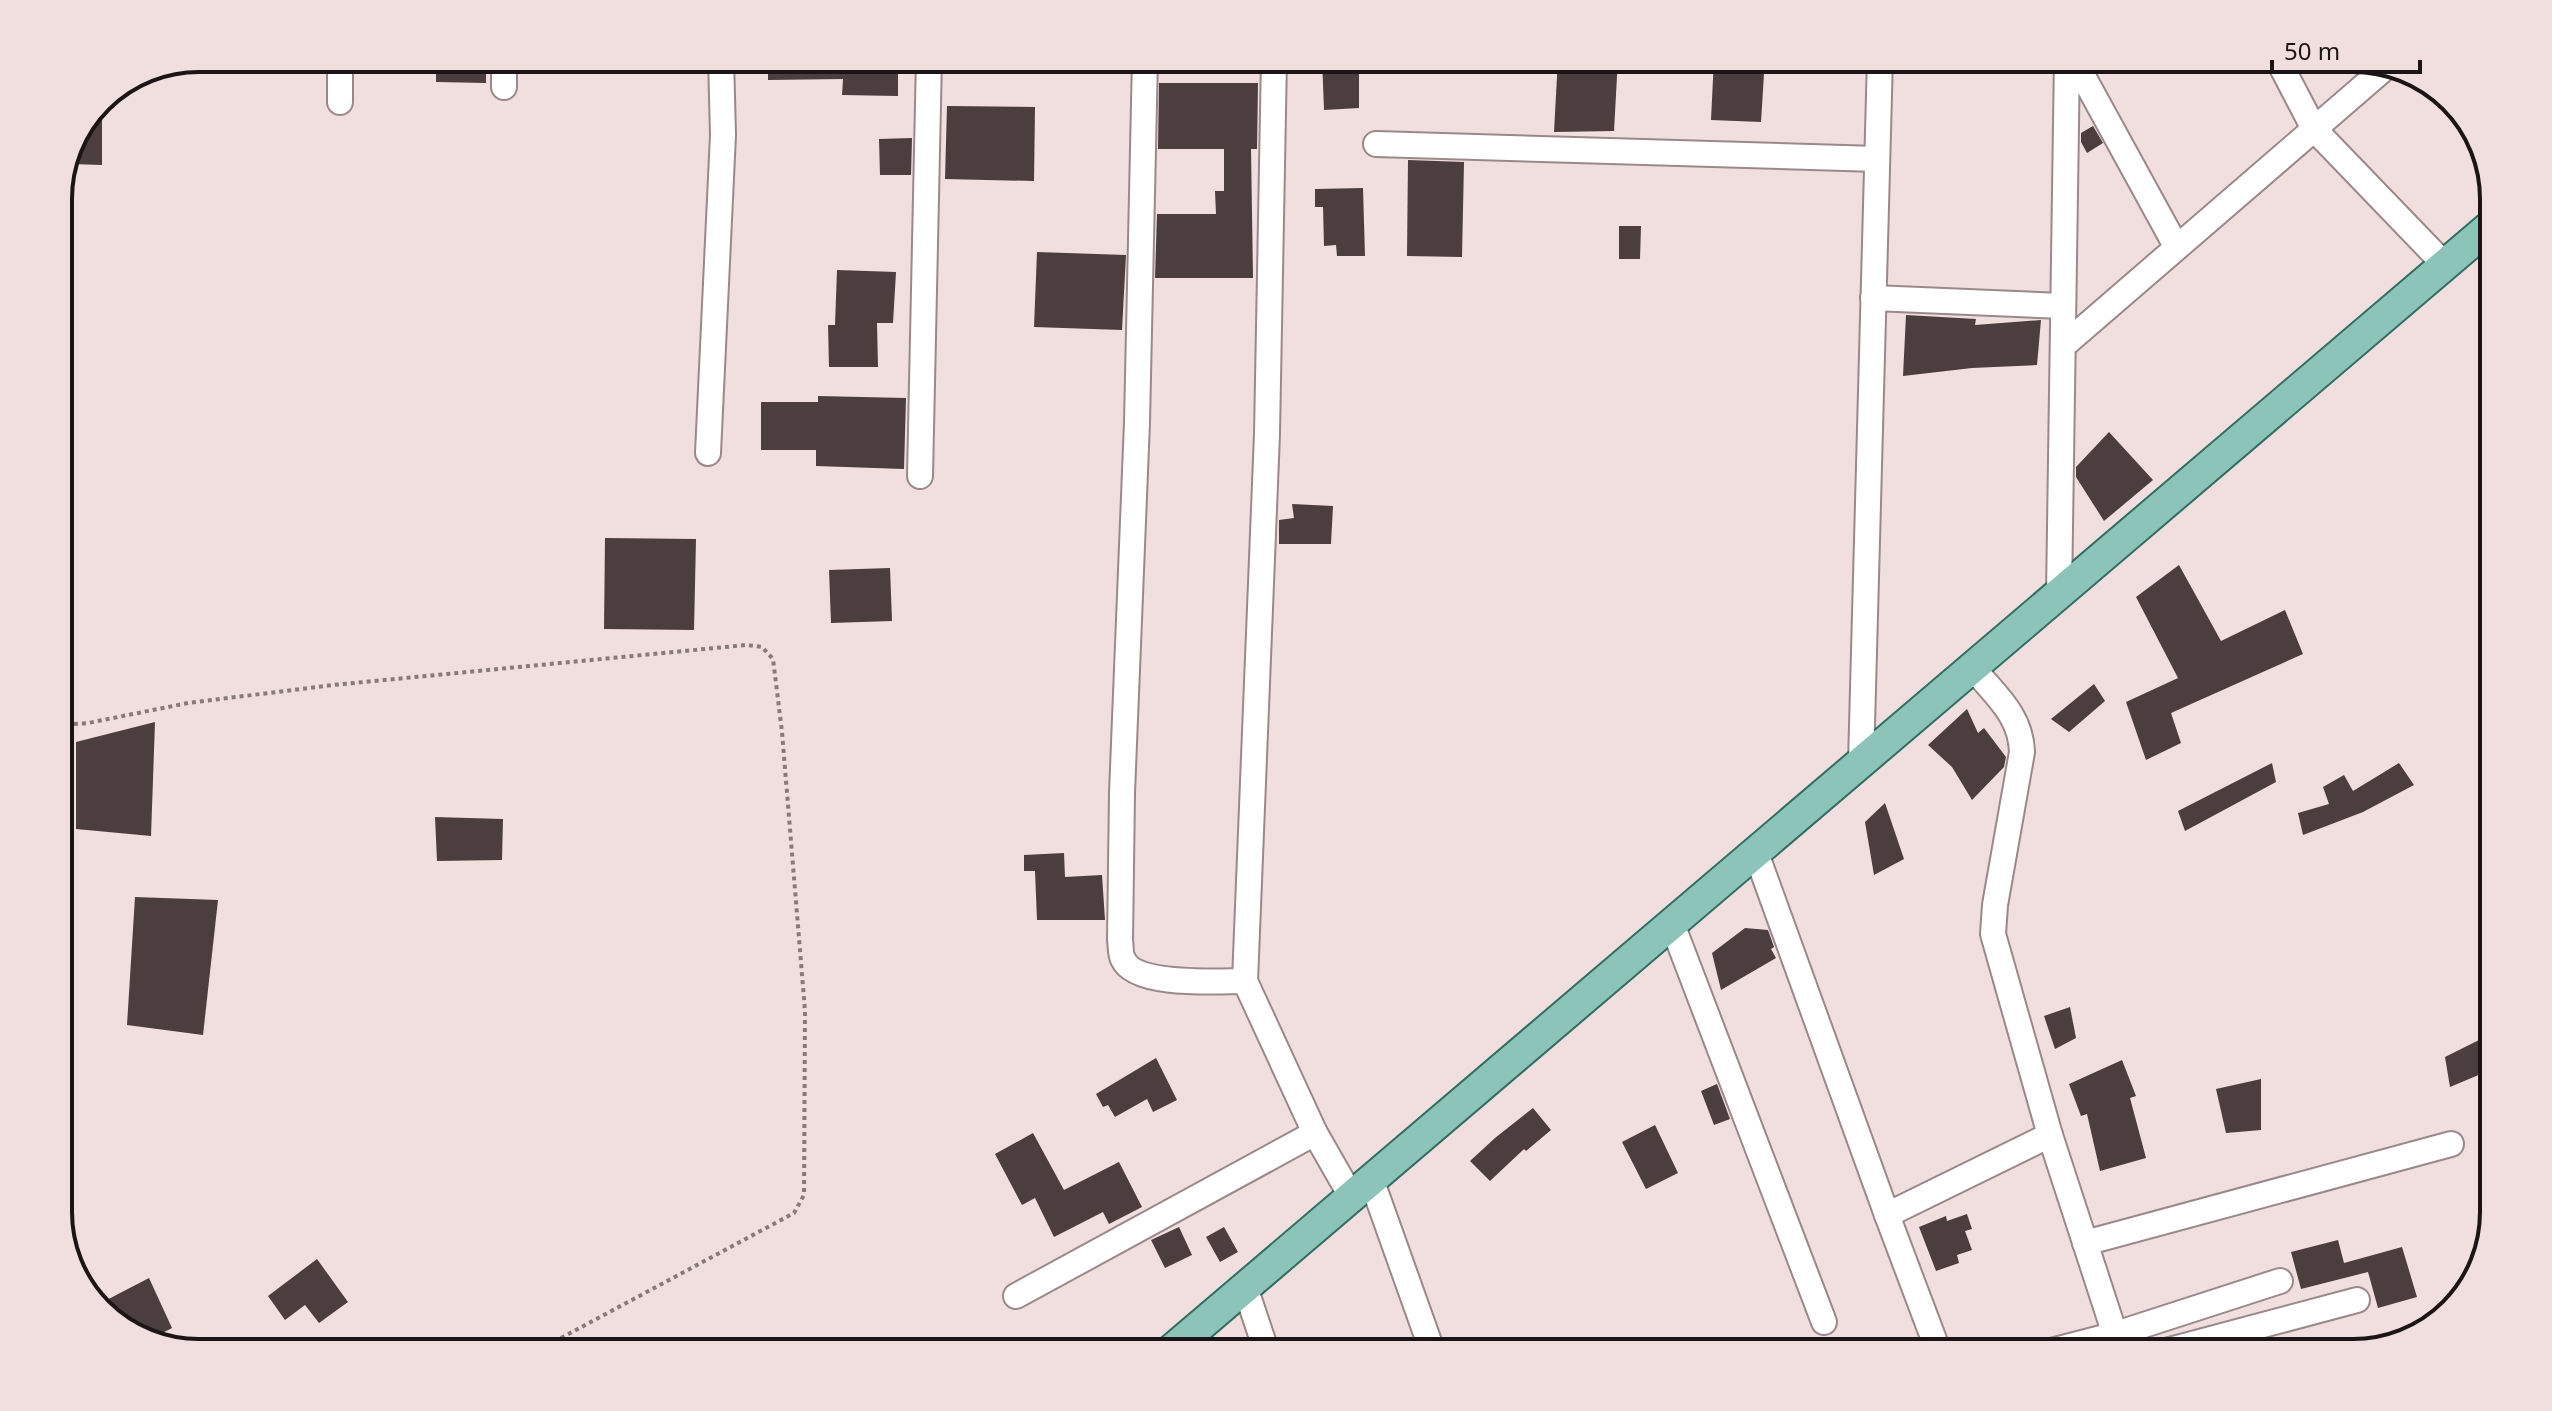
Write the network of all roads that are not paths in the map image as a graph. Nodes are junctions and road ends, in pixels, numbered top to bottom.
1 (340, 72) edge
2 (504, 72) edge
3 (721, 72) edge
4 (929, 72) edge
5 (1145, 72) edge
6 (1274, 72) edge
7 (1880, 72) edge
8 (2070, 72) edge
9 (2078, 72) edge
10 (2284, 72) edge
11 (2378, 74) edge
12 (504, 87) dead end
13 (340, 102) dead end
14 (2314, 129) junction
15 (1376, 144) dead end
16 (1877, 159) junction
17 (2480, 237) edge
18 (2176, 246) junction
19 (2445, 265) junction
20 (1873, 298) junction
21 (2063, 306) junction
22 (2063, 346) junction
23 (708, 453) dead end
24 (920, 476) dead end
25 (2059, 594) junction
26 (1973, 668) junction
27 (1861, 763) junction
28 (1756, 853) junction
29 (1672, 924) junction
30 (1245, 981) junction
31 (1315, 1133) junction
32 (2050, 1135) junction
33 (2451, 1144) dead end
34 (1361, 1188) junction
35 (1887, 1215) junction
36 (2085, 1243) junction
37 (2280, 1281) dead end
38 (1245, 1287) junction
39 (1016, 1296) dead end
40 (2357, 1300) dead end
41 (1824, 1322) dead end
42 (1184, 1339) edge
43 (1262, 1339) edge
44 (1427, 1339) edge
45 (1934, 1339) edge
46 (2117, 1339) edge
47 (2128, 1339) edge
48 (2211, 1339) edge

1 - 13 street
2 - 12 street
3 - 23 street
4 - 24 street
5 - 30 street
6 - 30 street
7 - 16 street
8 - 21 street
9 - 18 street
10 - 14 street
11 - 14 street
14 - 18 street
14 - 19 street
15 - 16 street
16 - 20 street
17 - 19 main road
18 - 22 street
19 - 25 main road
20 - 21 street
20 - 27 street
21 - 22 street
22 - 25 street
25 - 26 main road
26 - 27 main road
26 - 32 street
27 - 28 main road
28 - 29 main road
28 - 35 street
29 - 34 main road
29 - 41 street
30 - 31 street
31 - 34 street
31 - 39 street
32 - 35 street
32 - 36 street
33 - 36 street
34 - 38 main road
34 - 44 street
35 - 45 street
36 - 46 street
37 - 47 street
38 - 42 main road
38 - 43 street
40 - 48 street

